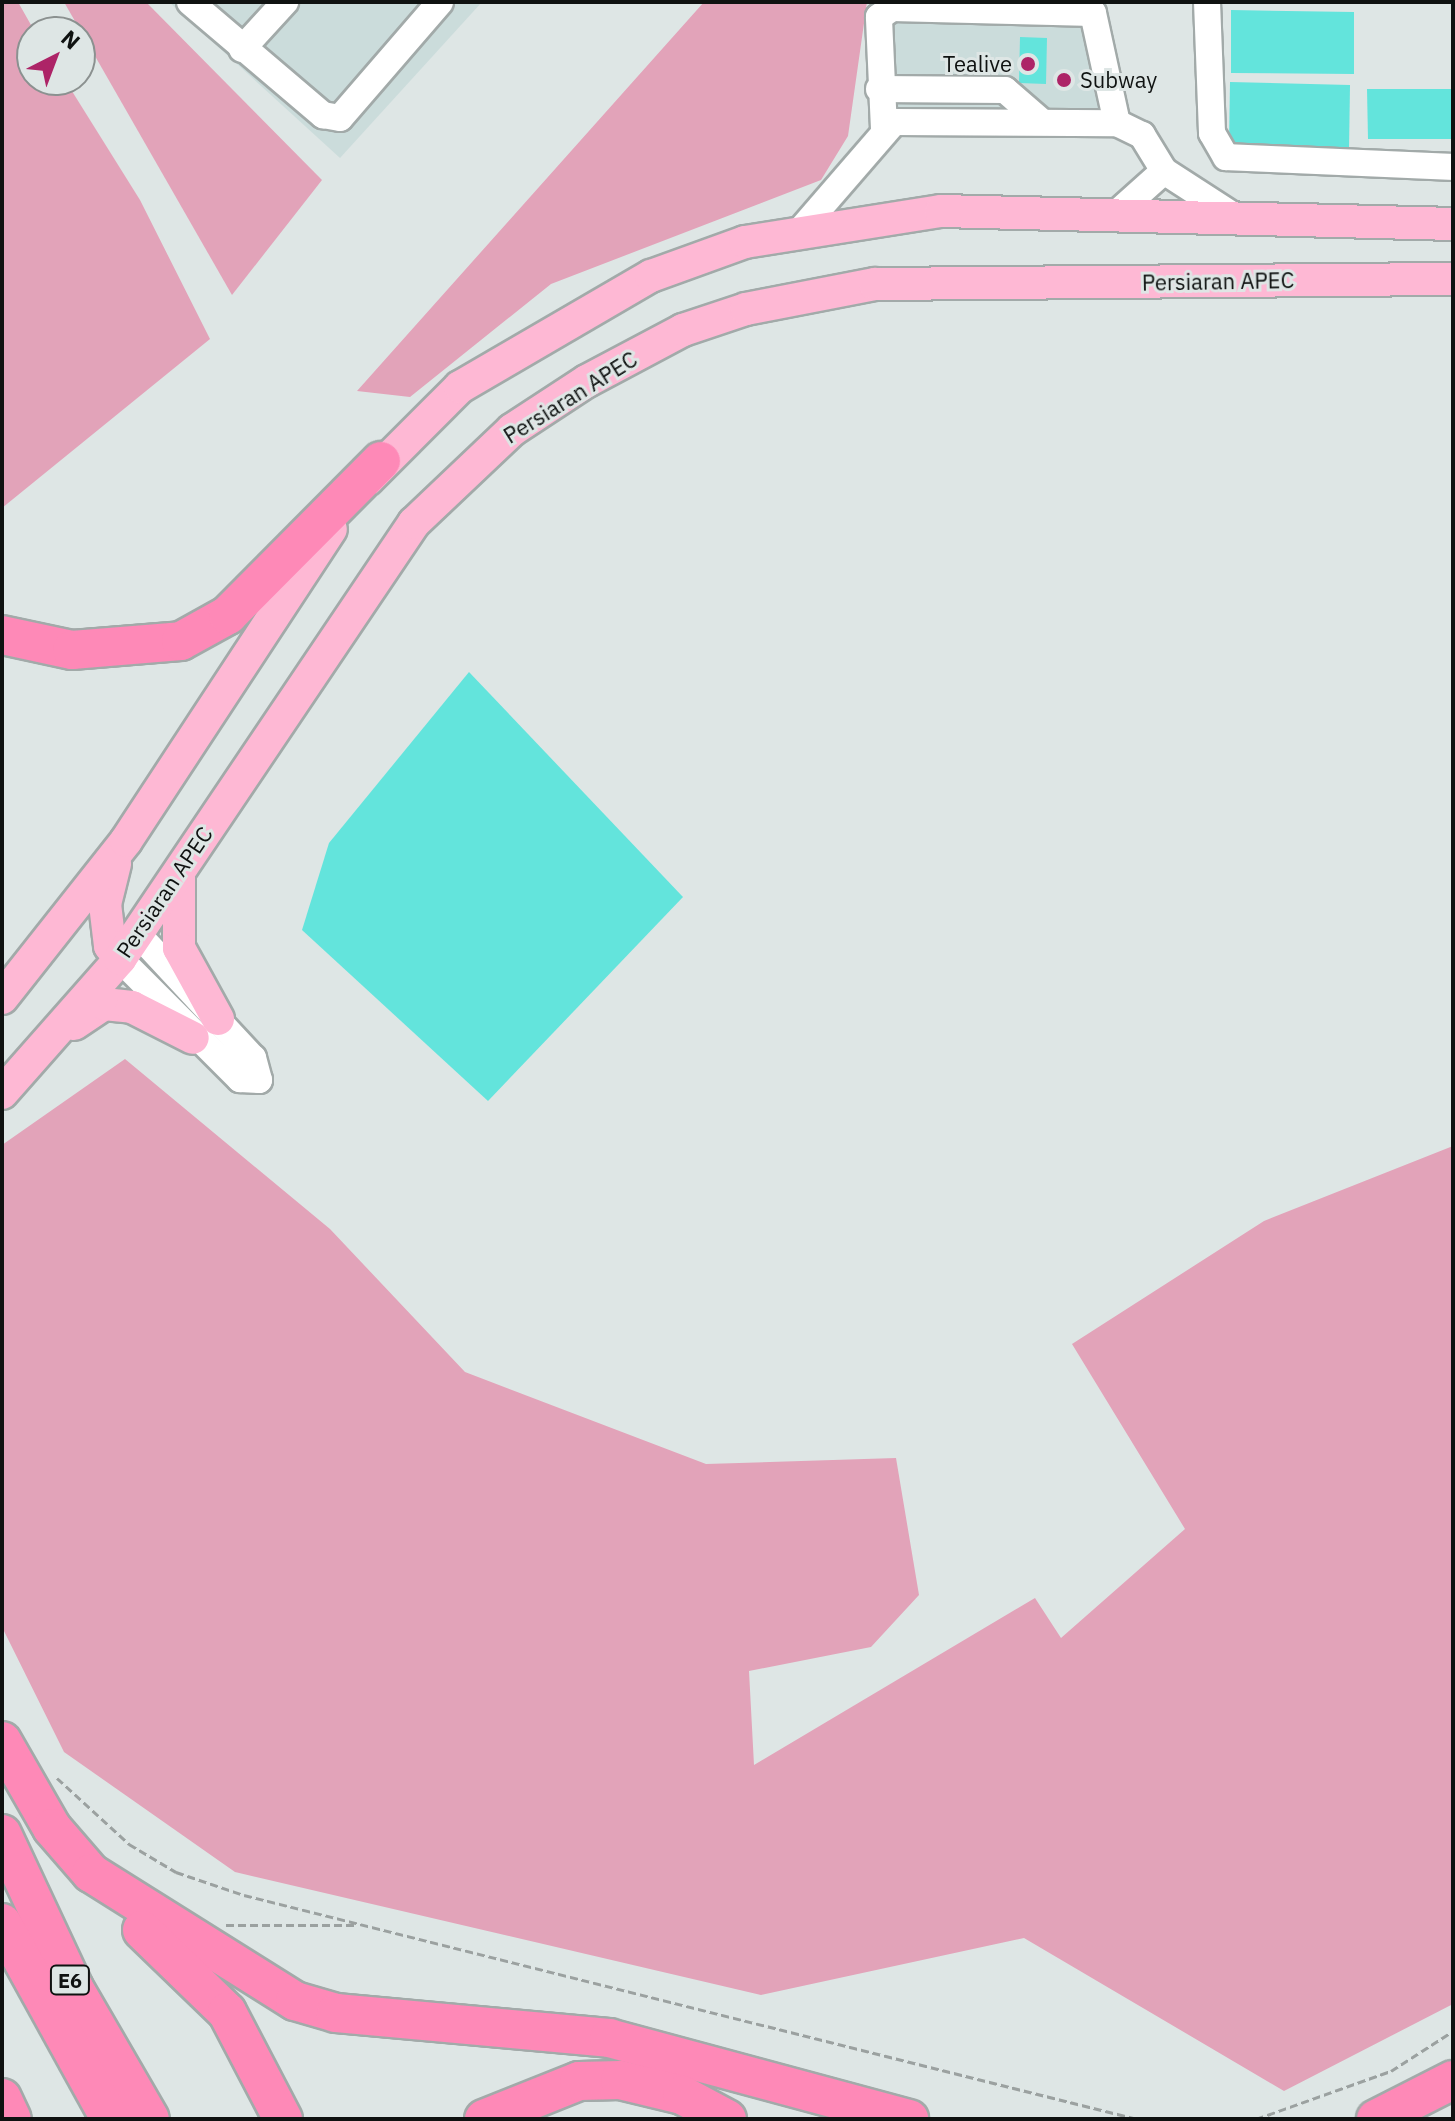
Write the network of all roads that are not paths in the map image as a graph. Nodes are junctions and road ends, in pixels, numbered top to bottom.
1 (190, 2) edge
2 (285, 2) edge
3 (440, 2) edge
4 (1207, 2) edge
5 (242, 49) junction
6 (879, 89) junction
7 (1042, 122) junction
8 (1117, 123) junction
9 (884, 129) junction
10 (1453, 167) edge
11 (1164, 171) junction
12 (1117, 213) junction
13 (1232, 215) junction
14 (1453, 224) edge
15 (799, 232) junction
16 (1453, 279) edge
17 (381, 461) junction
18 (2, 635) edge
19 (126, 841) junction
20 (180, 870) junction
21 (122, 939) junction
22 (32, 961) junction
23 (2, 998) edge
24 (65, 1029) junction
25 (206, 1029) junction
26 (2, 1093) edge
27 (2, 1741) edge
28 (2, 1756) edge
29 (2, 1834) edge
30 (2, 1923) edge
31 (1453, 2080) edge
32 (1453, 2090) edge
33 (2, 2098) edge
34 (12, 2119) edge
35 (110, 2119) edge
36 (150, 2119) edge
37 (283, 2119) edge
38 (484, 2119) edge
39 (727, 2119) edge
40 (909, 2119) edge
41 (1376, 2119) edge
42 (1407, 2119) edge

1 - 5 street
2 - 5 street
3 - 5 street
4 - 10 street
6 - 7 street
6 - 8 street
6 - 9 street
7 - 8 street
7 - 9 street
8 - 11 street
9 - 15 street
11 - 12 street
11 - 13 street
12 - 13 main road
12 - 15 main road
13 - 14 main road
15 - 17 main road
16 - 20 main road, Persiaran APEC
17 - 18 highway
17 - 19 main road
19 - 21 main road
19 - 22 main road
20 - 21 main road, Persiaran APEC
20 - 25 main road
21 - 22 main road
21 - 24 main road, Persiaran APEC
21 - 25 street
22 - 23 main road
24 - 25 main road
24 - 26 main road, Persiaran APEC
27 - 40 highway
28 - 37 highway
29 - 36 highway, E6
30 - 35 highway, E6
31 - 41 highway
32 - 42 highway
33 - 34 highway
38 - 39 highway

